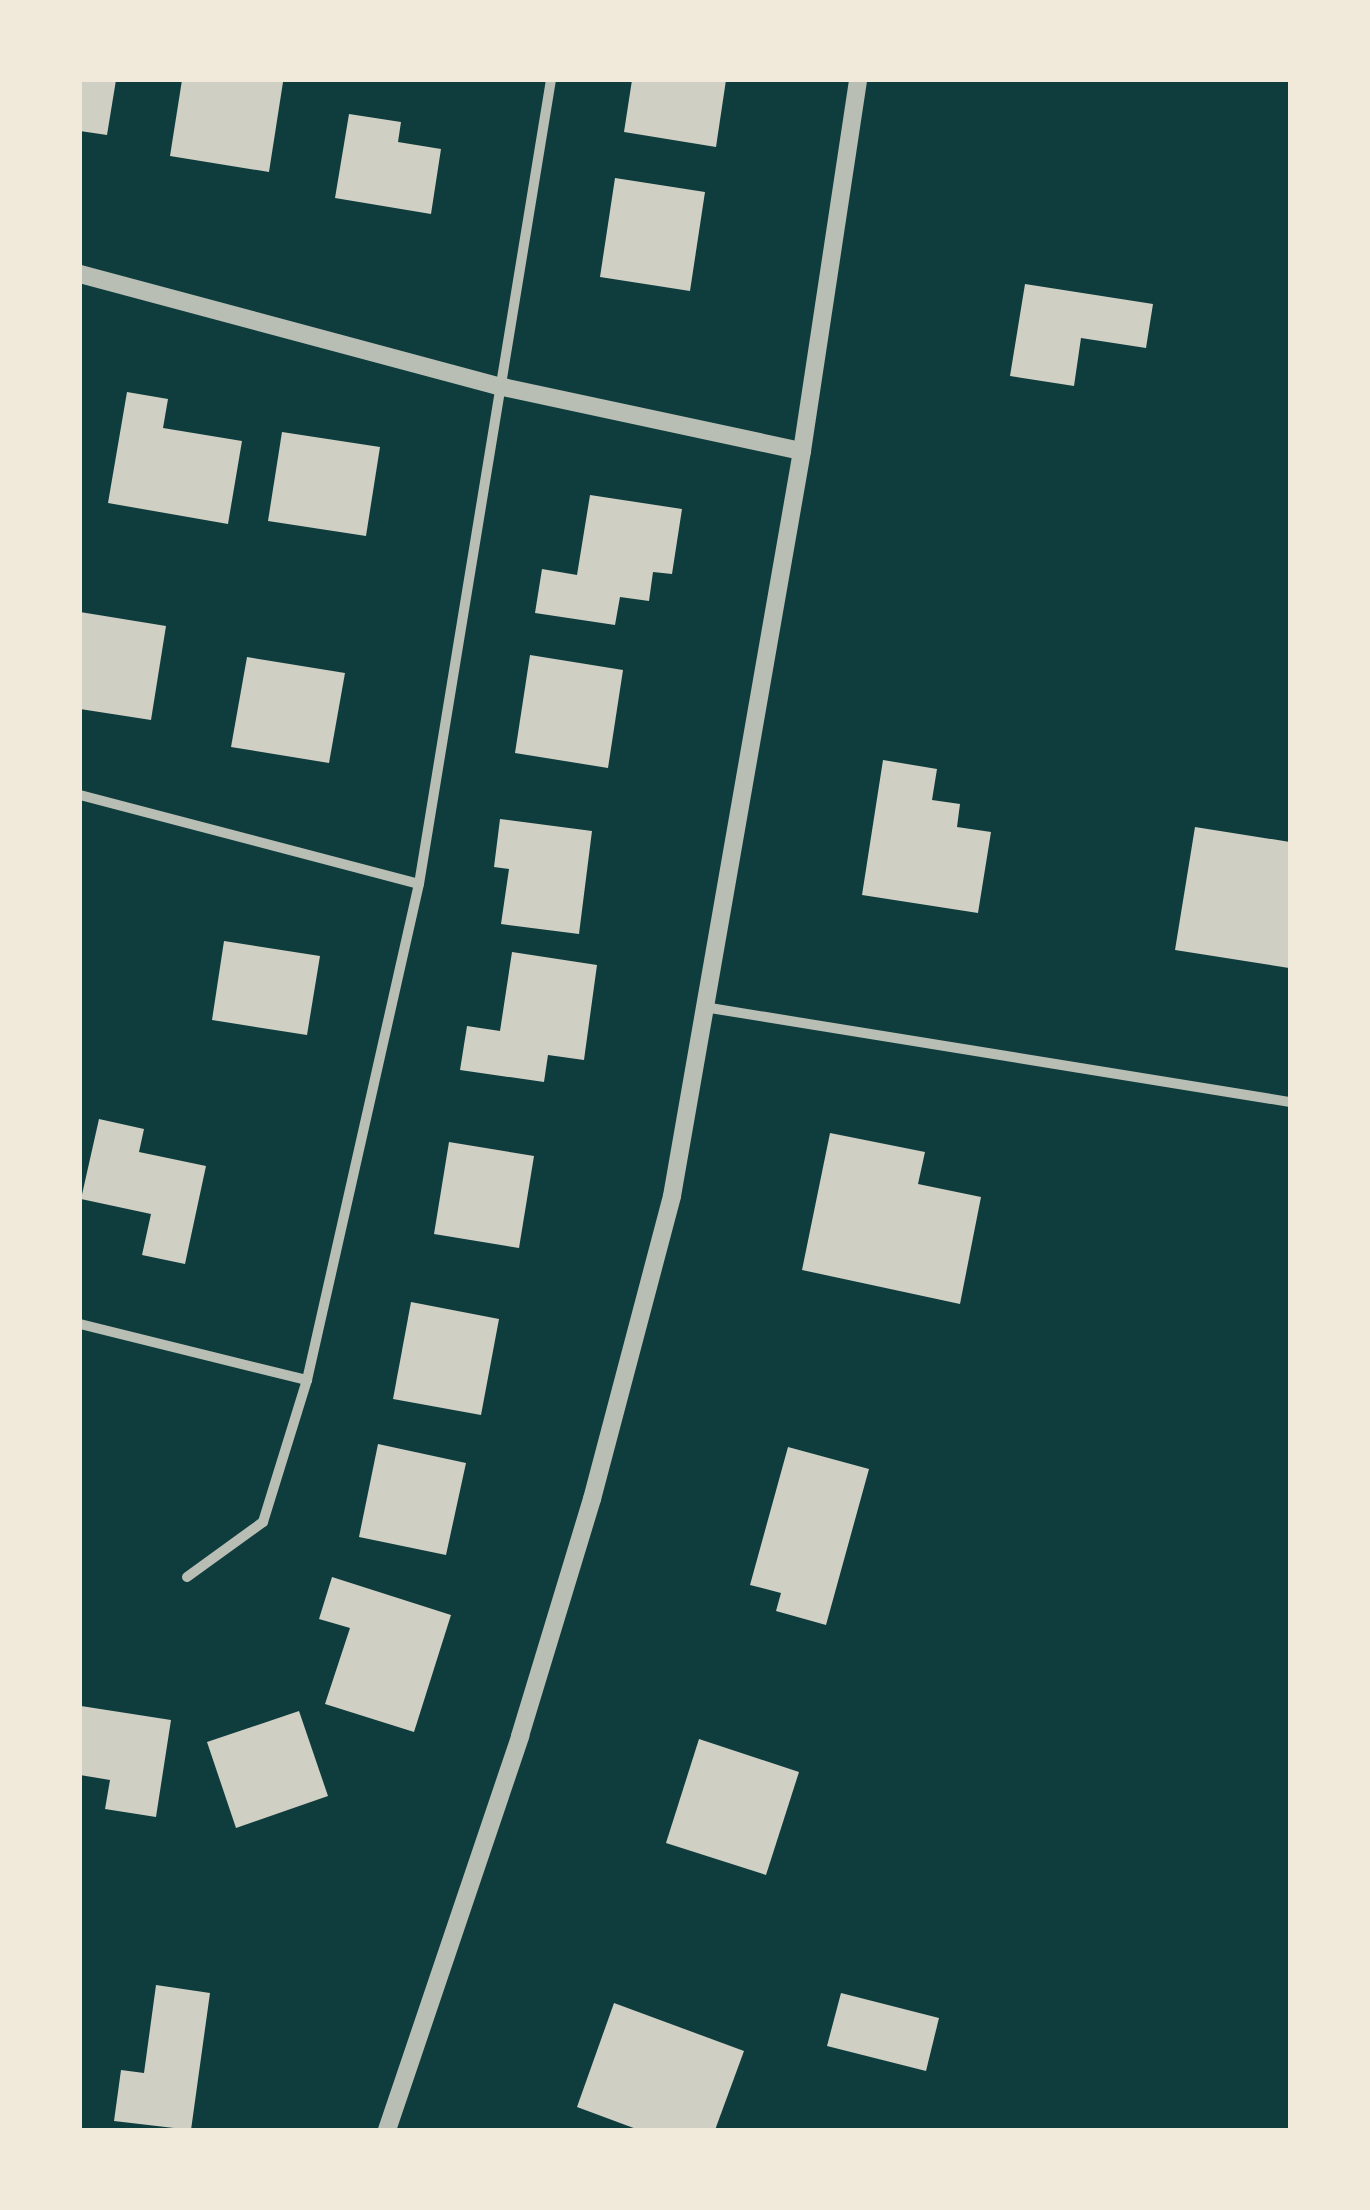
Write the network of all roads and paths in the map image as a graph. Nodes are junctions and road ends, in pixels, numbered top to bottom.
1 (551, 80) edge
2 (858, 80) edge
3 (80, 274) edge
4 (498, 386) junction
5 (802, 451) junction
6 (80, 795) edge
7 (419, 884) junction
8 (704, 1007) junction
9 (1290, 1102) edge
10 (80, 1324) edge
11 (307, 1380) junction
12 (187, 1578) dead end
13 (386, 2130) edge

1 - 4 street
2 - 5 street
3 - 4 street
4 - 5 street
4 - 7 street
5 - 8 street
6 - 7 street
7 - 11 street
8 - 9 street
8 - 13 street
10 - 11 street
11 - 12 street

